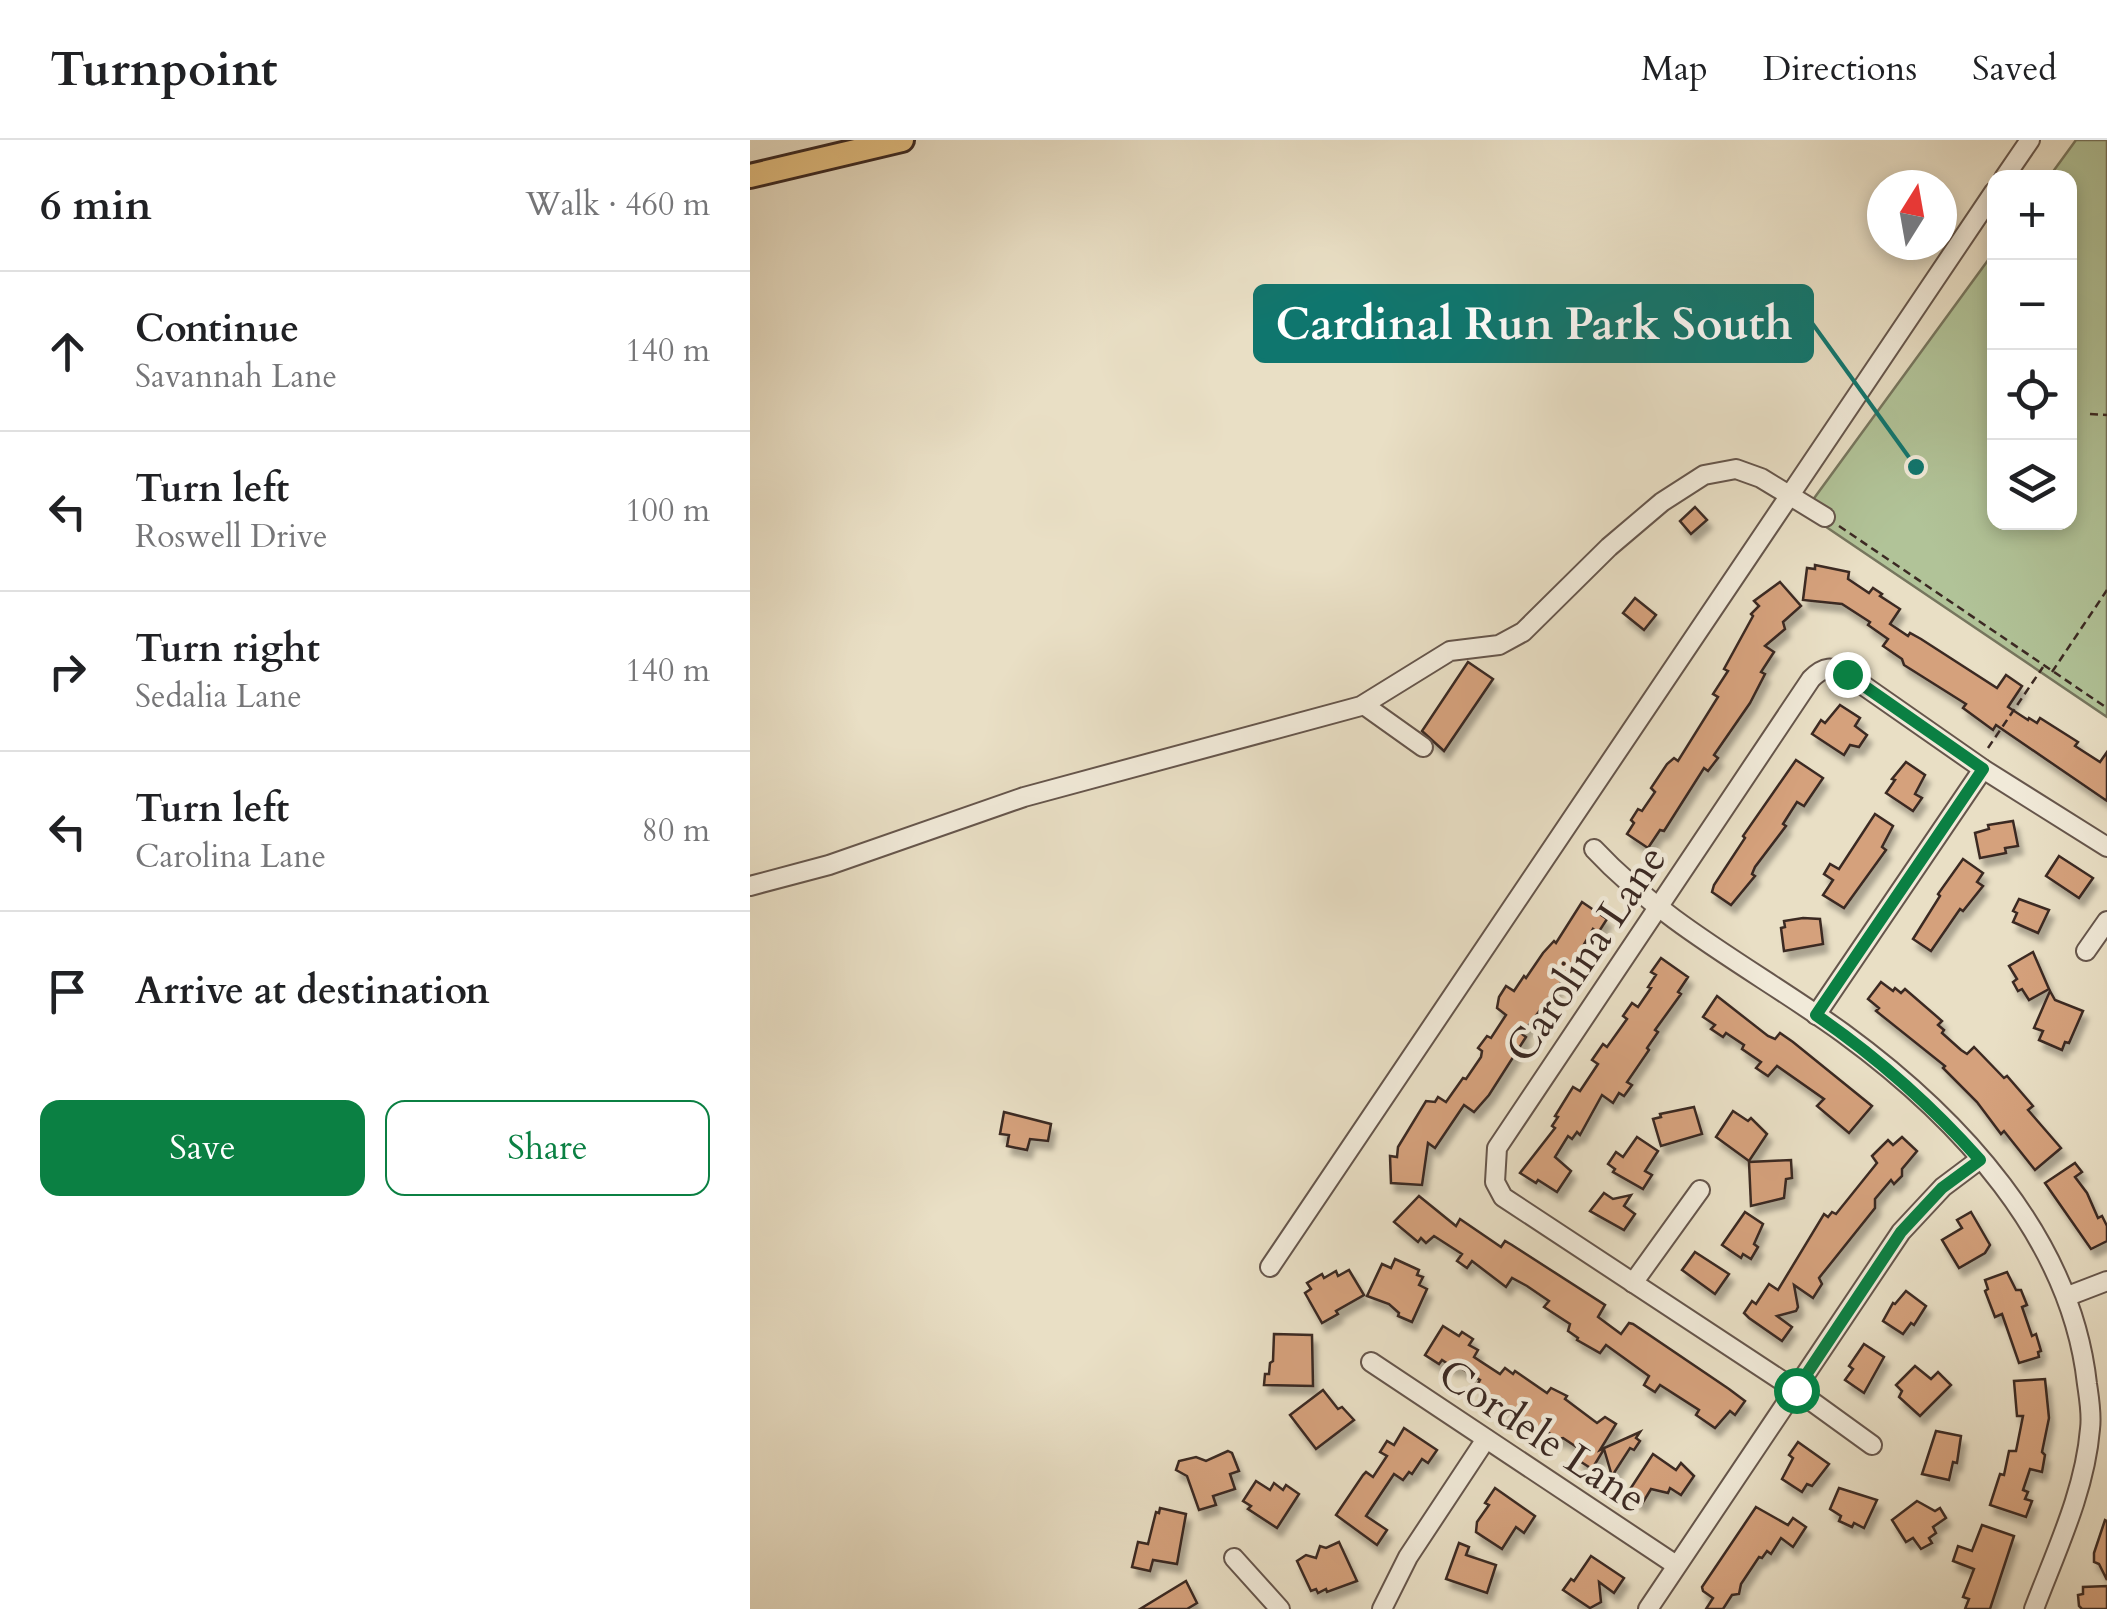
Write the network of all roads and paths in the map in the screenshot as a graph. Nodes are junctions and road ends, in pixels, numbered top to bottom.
1 (902, 140) edge
2 (2030, 140) edge
3 (2009, 170) edge
4 (750, 176) edge
5 (1987, 202) edge
6 (2090, 414) dead end
7 (2107, 415) edge
8 (1791, 494) junction
9 (1826, 517) joint
10 (2107, 590) edge
11 (2043, 666) junction
12 (2052, 672) junction
13 (1364, 705) junction
14 (2107, 708) edge
15 (1423, 747) dead end
16 (1988, 748) dead end
17 (1983, 769) junction
18 (2107, 848) edge
19 (1594, 849) dead end
20 (750, 886) edge
21 (1658, 908) junction
22 (2107, 921) edge
23 (2086, 952) dead end
24 (1816, 1015) junction
25 (1980, 1160) junction
26 (1700, 1190) dead end
27 (1270, 1268) dead end
28 (2107, 1281) edge
29 (1633, 1284) junction
30 (2068, 1296) junction
31 (1371, 1362) dead end
32 (1796, 1390) junction
33 (1486, 1440) junction
34 (1872, 1445) dead end
35 (1234, 1558) dead end
36 (1676, 1565) junction
37 (1280, 1609) edge
38 (1382, 1609) edge
39 (1648, 1609) edge
40 (2034, 1609) edge

1 - 4 main road
2 - 3 street
5 - 8 street
6 - 7 path
8 - 9 street
8 - 13 street
8 - 27 street
9 - 11 path
10 - 12 path
11 - 12 path
11 - 16 path
12 - 14 path
13 - 15 street
13 - 20 street
17 - 18 street, Carolina Lane
17 - 21 street, Carolina Lane
17 - 24 street
19 - 21 street
21 - 24 street
21 - 29 street, Carolina Lane
22 - 23 street
24 - 25 street
25 - 30 street
25 - 32 street
26 - 29 street
28 - 30 street
29 - 32 street, Carolina Lane
30 - 40 street
31 - 33 street, Cordele Lane
32 - 34 street, Carolina Lane
32 - 36 street
33 - 36 street, Cordele Lane
33 - 38 street
35 - 37 street
36 - 39 street

